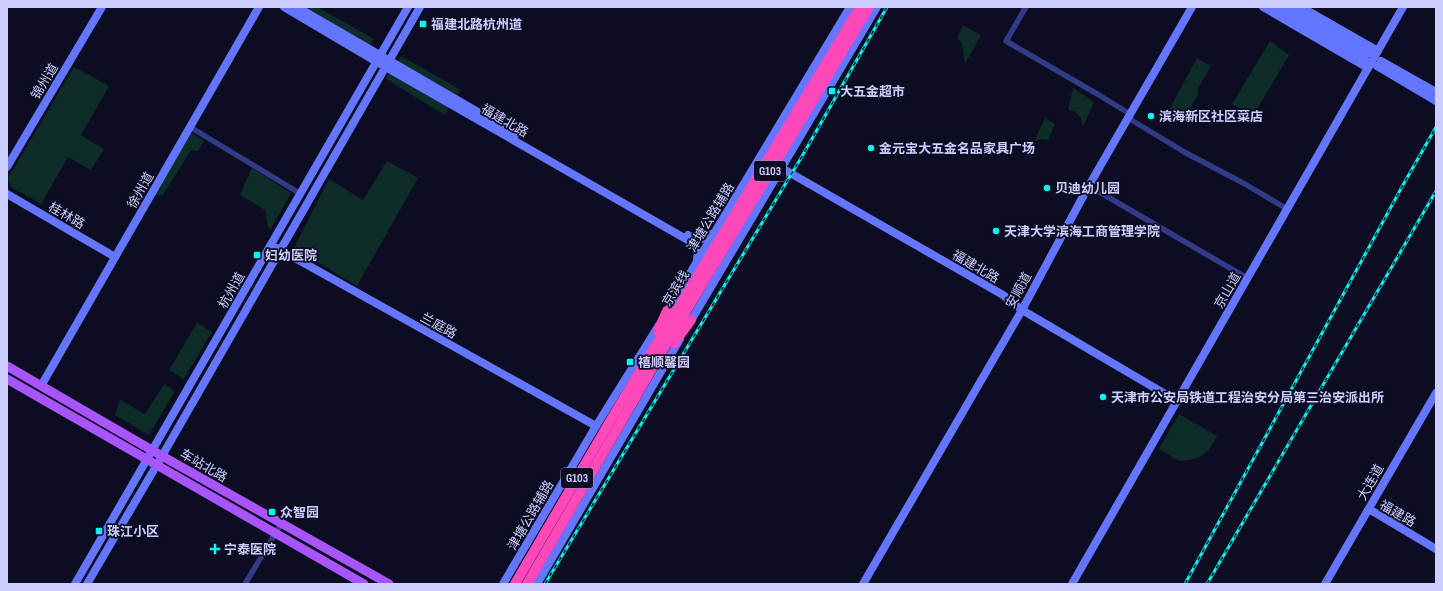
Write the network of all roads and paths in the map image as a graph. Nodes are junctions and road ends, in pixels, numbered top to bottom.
1 (102, 7) edge
2 (259, 7) edge
3 (284, 7) edge
4 (297, 7) edge
5 (408, 7) edge
6 (420, 7) edge
7 (850, 7) edge
8 (860, 7) edge
9 (869, 7) edge
10 (877, 7) edge
11 (1026, 7) edge
12 (1192, 7) edge
13 (1263, 7) edge
14 (1275, 7) edge
15 (1288, 7) edge
16 (1301, 7) edge
17 (1403, 7) edge
18 (1378, 51) junction
19 (378, 58) junction
20 (388, 64) junction
21 (1368, 68) junction
22 (1436, 92) edge
23 (1436, 100) edge
24 (1129, 116) junction
25 (190, 127) junction
26 (760, 156) junction
27 (7, 168) edge
28 (781, 168) junction
29 (1089, 186) junction
30 (7, 194) edge
31 (300, 194) junction
32 (1287, 209) junction
33 (716, 231) junction
34 (271, 244) junction
35 (281, 250) junction
36 (115, 256) junction
37 (696, 264) junction
38 (1247, 278) junction
39 (1022, 310) junction
40 (667, 311) junction
41 (691, 320) junction
42 (668, 334) junction
43 (7, 366) edge
44 (643, 375) junction
45 (7, 379) edge
46 (42, 386) junction
47 (1436, 392) edge
48 (1177, 401) junction
49 (1436, 404) edge
50 (596, 426) junction
51 (153, 450) junction
52 (162, 456) junction
53 (147, 460) junction
54 (156, 465) junction
55 (1372, 509) junction
56 (281, 524) junction
57 (275, 533) junction
58 (1436, 545) edge
59 (1436, 549) edge
60 (75, 584) edge
61 (87, 584) edge
62 (246, 584) edge
63 (364, 584) edge
64 (389, 584) edge
65 (503, 584) edge
66 (515, 584) edge
67 (527, 584) edge
68 (537, 584) edge
69 (863, 584) edge
70 (1072, 584) edge
71 (1326, 584) edge
72 (1332, 584) edge

1 - 27 street, 锦州道
2 - 25 street, 徐州道
3 - 19 street, 福建北路
4 - 19 street, 福建北路
5 - 19 street, 杭州道
6 - 20 street, 杭州道
7 - 26 street, 津塘公路辅路
8 - 42 highway, 京滨线 / G103
9 - 42 highway, 京滨线 / G103
10 - 28 street, G103
11 - 24 street
12 - 24 street, 安顺道
13 - 21 street
14 - 15 street
16 - 18 street
17 - 18 street, 京山道
18 - 21 street, 京山道
19 - 20 street, 福建北路
19 - 31 street, 杭州道
20 - 33 street, 福建北路
20 - 35 street, 杭州道
20 - 37 street, 福建北路
21 - 32 street, 京山道
22 - 23 street
24 - 29 street, 安顺道
24 - 32 street
25 - 31 street
25 - 36 street, 徐州道
26 - 28 street, 福建北路
26 - 33 street, 津塘公路辅路
28 - 39 street, 福建北路
28 - 41 street, G103
29 - 38 street
29 - 39 street, 安顺道
30 - 36 street, 桂林路
31 - 34 street, 杭州道
32 - 38 street, 京山道
33 - 37 street, 津塘公路辅路
34 - 35 street, 兰庭路
34 - 51 street, 杭州道
35 - 50 street, 兰庭路
35 - 52 street, 杭州道
36 - 46 street, 徐州道
37 - 40 street, 津塘公路辅路
38 - 48 street, 京山道
39 - 48 street, 福建北路
39 - 69 street, 安顺道
40 - 44 highway
40 - 50 street, 津塘公路辅路
41 - 44 highway, G103
41 - 68 street, G103
42 - 44 highway, 京滨线 / G103
43 - 46 main road, 车站北路
44 - 66 highway, 京滨线 / G103
44 - 67 highway, 京滨线 / G103
45 - 53 main road, 车站北路
46 - 51 main road, 车站北路
47 - 55 street, 大连道
48 - 70 street, 京山道
49 - 55 street, 大连道
50 - 65 street, 津塘公路辅路
51 - 52 main road, 车站北路
51 - 53 street, 杭州道
52 - 54 street, 杭州道
52 - 56 main road, 车站北路
53 - 54 main road, 车站北路
53 - 60 street, 杭州道
54 - 57 main road, 车站北路
54 - 61 street, 杭州道
55 - 58 street, 福建路
55 - 59 street, 福建路
55 - 71 street, 大连道
55 - 72 street, 大连道
56 - 57 street
56 - 64 main road, 车站北路
57 - 62 street
57 - 63 main road, 车站北路

